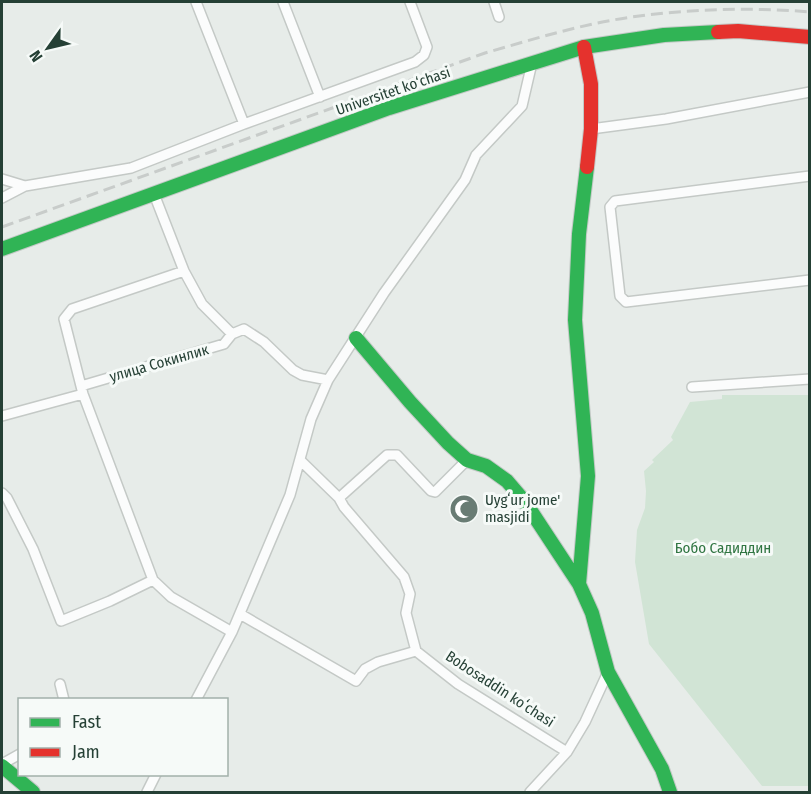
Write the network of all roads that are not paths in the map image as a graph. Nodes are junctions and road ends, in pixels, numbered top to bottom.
1 (196, 2) edge
2 (283, 2) edge
3 (410, 2) edge
4 (494, 2) edge
5 (499, 17) dead end
6 (810, 37) edge
7 (584, 47) junction
8 (532, 63) junction
9 (810, 92) edge
10 (320, 97) junction
11 (244, 124) junction
12 (591, 129) junction
13 (810, 176) edge
14 (2, 179) edge
15 (25, 186) junction
16 (154, 194) junction
17 (2, 198) edge
18 (2, 249) edge
19 (184, 271) junction
20 (810, 280) edge
21 (232, 334) junction
22 (356, 338) junction
23 (810, 379) edge
24 (328, 380) junction
25 (692, 387) dead end
26 (82, 390) junction
27 (2, 416) edge
28 (300, 460) junction
29 (467, 460) junction
30 (2, 493) edge
31 (339, 498) junction
32 (153, 580) junction
33 (579, 584) junction
34 (240, 614) junction
35 (232, 632) junction
36 (416, 651) junction
37 (608, 672) junction
38 (60, 684) dead end
39 (64, 698) edge
40 (197, 698) edge
41 (567, 752) junction
42 (18, 755) edge
43 (2, 765) edge
44 (155, 776) edge
45 (33, 792) edge
46 (147, 792) edge
47 (530, 792) edge
48 (670, 792) edge

1 - 11 street
2 - 10 street
3 - 10 street
4 - 5 street
6 - 7 street, Universitet kо‘chasi
7 - 8 street, Universitet kо‘chasi
7 - 12 street
8 - 16 street, Universitet kо‘chasi
8 - 22 street
9 - 12 street
10 - 11 street
11 - 15 street
12 - 33 street
13 - 20 street
14 - 15 street
15 - 17 street
16 - 18 street, Universitet kо‘chasi
16 - 19 street
19 - 21 street
19 - 26 street
21 - 24 street
21 - 26 street, улица Сокинлик
22 - 24 street
22 - 29 street
23 - 25 street
24 - 28 street
26 - 27 street, улица Сокинлик
26 - 32 street
28 - 31 street
28 - 34 street
29 - 31 street
29 - 33 street
30 - 32 street
31 - 36 street
32 - 35 street
33 - 37 street
34 - 35 street
34 - 36 street
35 - 40 street
36 - 41 street, Bobosaddin koʻchasi
37 - 41 street
37 - 48 street
38 - 39 street
41 - 47 street
42 - 43 street
43 - 45 street
44 - 46 street

